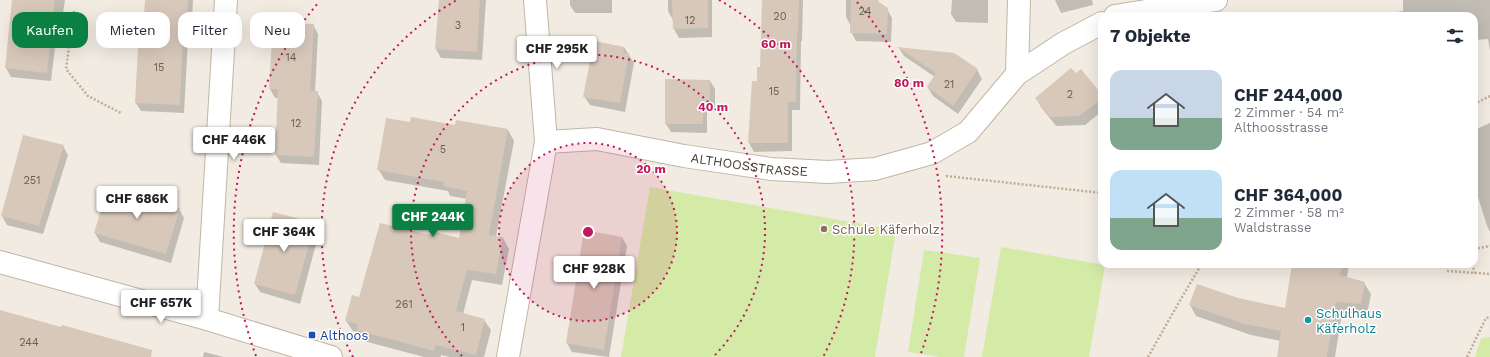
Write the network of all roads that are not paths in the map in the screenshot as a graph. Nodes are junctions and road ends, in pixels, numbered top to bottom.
1 (226, 0) edge
2 (535, 0) edge
3 (1019, 0) edge
4 (1216, 0) edge
5 (1140, 12) edge
6 (1098, 24) edge
7 (1017, 74) junction
8 (546, 142) junction
9 (0, 262) edge
10 (207, 319) junction
11 (331, 357) edge
12 (508, 357) edge

1 - 10 street
2 - 8 street
3 - 7 street
4 - 5 street
6 - 7 street, ALTHOOSSTRASSE
7 - 8 street, ALTHOOSSTRASSE
8 - 12 street
9 - 10 street
10 - 11 street

